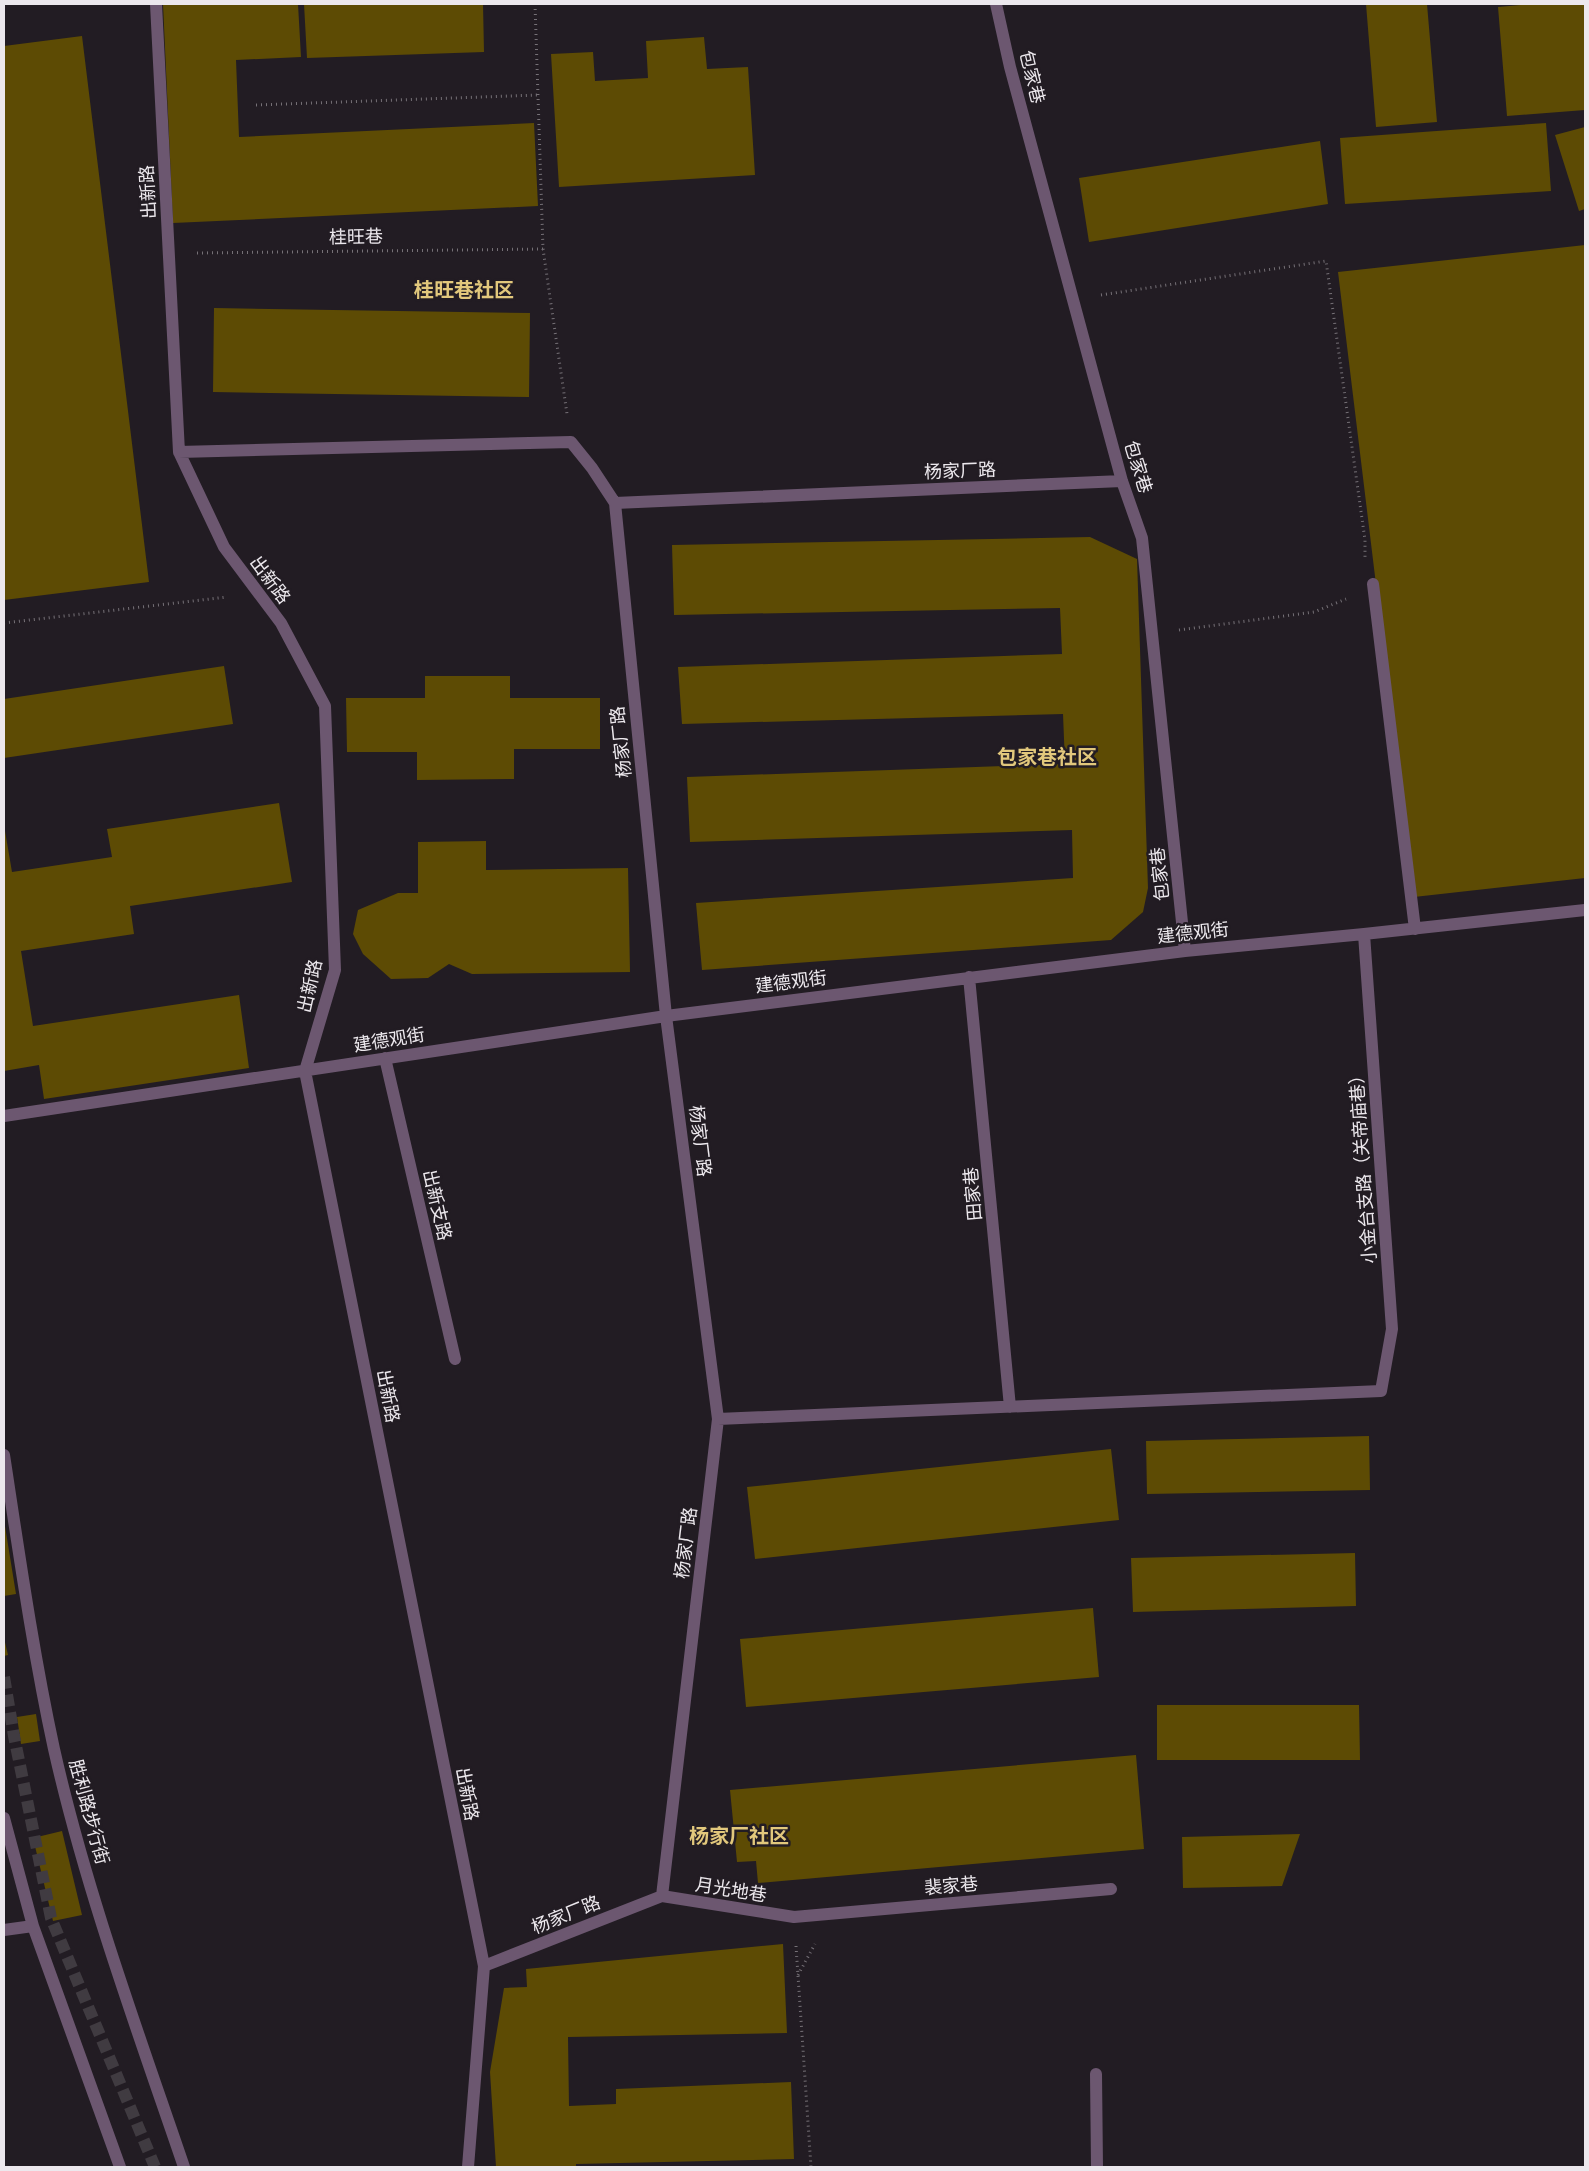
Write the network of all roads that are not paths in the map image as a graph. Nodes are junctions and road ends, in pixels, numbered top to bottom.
1 (156, 4) edge
2 (996, 4) edge
3 (179, 452) junction
4 (1122, 481) junction
5 (614, 503) junction
6 (1372, 584) dead end
7 (1585, 910) edge
8 (1415, 929) junction
9 (1364, 934) junction
10 (1186, 951) junction
11 (970, 977) junction
12 (666, 1016) junction
13 (385, 1058) junction
14 (305, 1071) junction
15 (4, 1116) edge
16 (455, 1359) dead end
17 (1010, 1407) junction
18 (718, 1419) junction
19 (4, 1455) edge
20 (4, 1818) edge
21 (1112, 1889) dead end
22 (662, 1896) junction
23 (794, 1917) joint
24 (33, 1926) junction
25 (4, 1930) edge
26 (484, 1966) junction
27 (1096, 2074) dead end
28 (120, 2167) edge
29 (184, 2167) edge
30 (468, 2167) edge
31 (1097, 2167) edge

1 - 3 street, 出新路
2 - 4 street, 包家巷
3 - 5 street
3 - 14 street, 出新路
4 - 5 street, 杨家厂路
4 - 10 street, 包家巷
5 - 12 street, 杨家厂路
6 - 8 street
7 - 8 street, 建德观街
8 - 9 street, 建德观街
9 - 10 street, 建德观街
9 - 17 street, 小金台支路（关帝庙巷）
10 - 11 street, 建德观街
11 - 12 street, 建德观街
11 - 17 street, 田家巷
12 - 13 street, 建德观街
12 - 18 street, 杨家厂路
13 - 14 street, 建德观街
13 - 16 street, 出新支路
14 - 15 street, 建德观街
14 - 26 street, 出新路
17 - 18 street
18 - 22 street, 杨家厂路
19 - 29 street, 胜利路步行街
20 - 24 street
21 - 23 street, 裴家巷
22 - 23 street, 月光地巷
22 - 26 street, 杨家厂路
24 - 25 street
24 - 28 street
26 - 30 street
27 - 31 street

